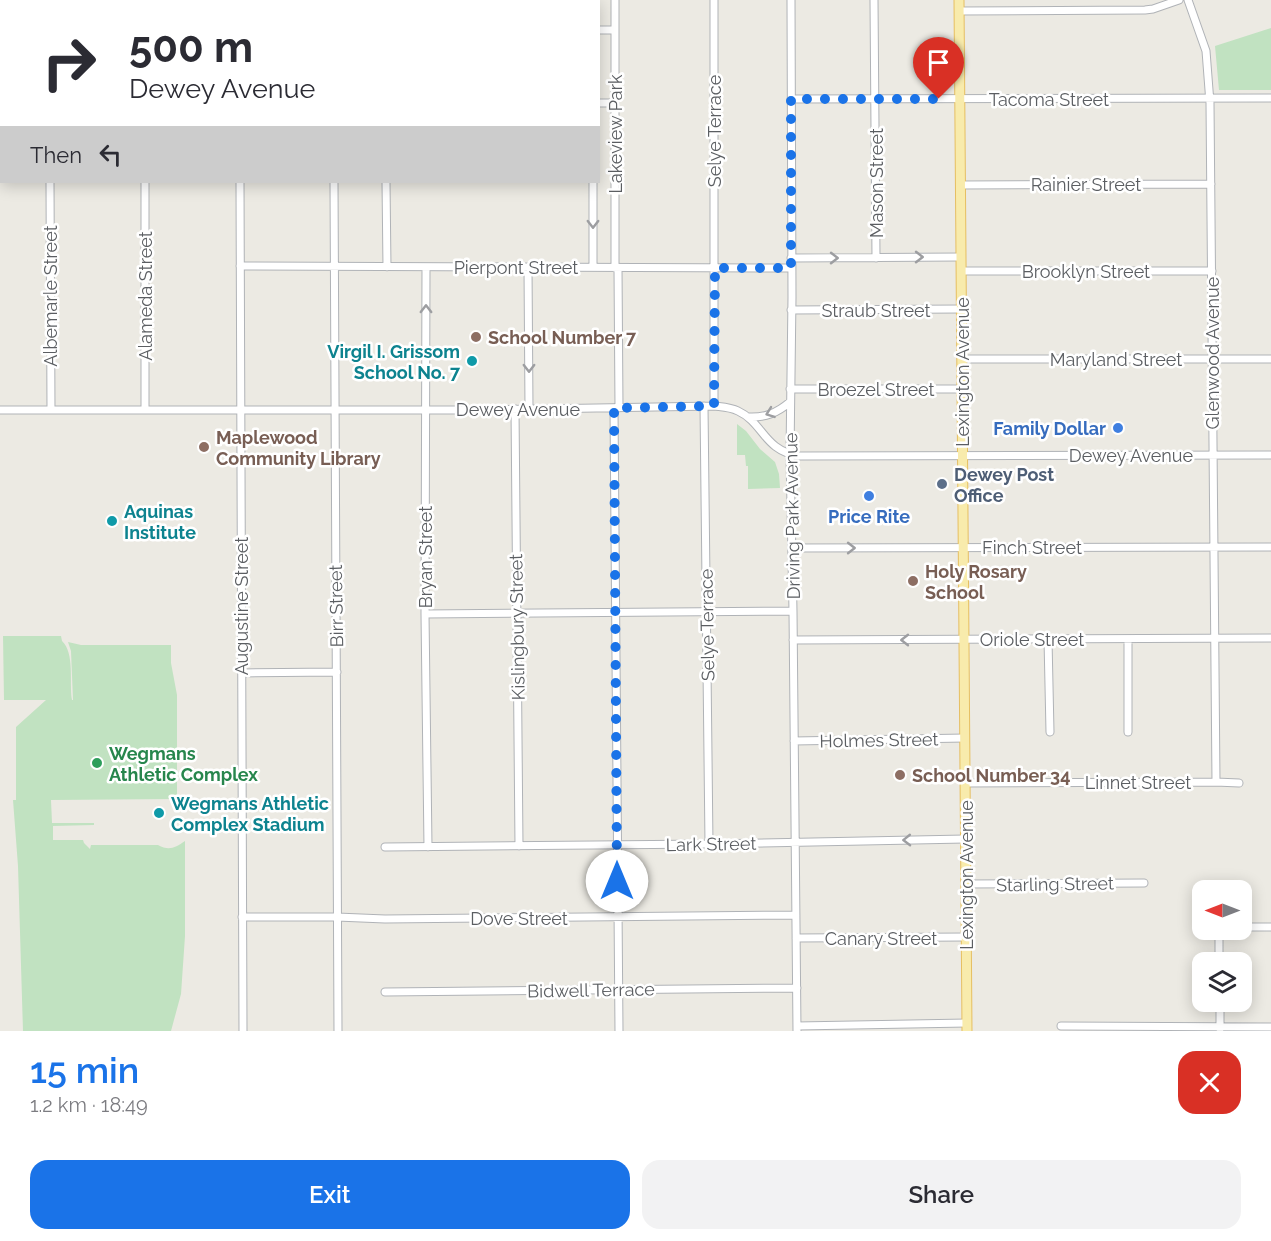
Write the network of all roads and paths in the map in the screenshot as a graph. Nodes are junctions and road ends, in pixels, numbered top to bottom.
1 (615, 0) edge
2 (714, 0) edge
3 (791, 0) edge
4 (874, 0) edge
5 (959, 0) edge
6 (1179, 0) edge
7 (1188, 0) edge
8 (959, 11) junction
9 (600, 30) edge
10 (615, 30) junction
11 (1271, 98) edge
12 (791, 99) junction
13 (875, 99) junction
14 (960, 99) junction
15 (1210, 99) junction
16 (600, 103) edge
17 (615, 103) junction
18 (50, 183) edge
19 (145, 183) edge
20 (240, 183) edge
21 (334, 183) edge
22 (386, 183) edge
23 (593, 183) edge
24 (1211, 184) junction
25 (960, 185) junction
26 (961, 257) junction
27 (791, 258) junction
28 (876, 258) junction
29 (240, 266) junction
30 (335, 267) junction
31 (387, 267) junction
32 (426, 267) junction
33 (528, 267) junction
34 (594, 267) junction
35 (616, 268) junction
36 (715, 268) junction
37 (791, 268) junction
38 (961, 271) junction
39 (1212, 271) junction
40 (961, 309) junction
41 (791, 310) junction
42 (962, 359) junction
43 (1212, 359) junction
44 (1271, 359) edge
45 (790, 389) junction
46 (962, 389) junction
47 (790, 402) junction
48 (704, 406) junction
49 (714, 406) junction
50 (616, 408) junction
51 (425, 409) junction
52 (515, 409) junction
53 (529, 409) junction
54 (0, 410) edge
55 (51, 410) junction
56 (145, 410) junction
57 (240, 410) junction
58 (334, 410) junction
59 (748, 417) junction
60 (790, 454) junction
61 (962, 455) junction
62 (1213, 455) junction
63 (1271, 455) edge
64 (963, 547) junction
65 (1214, 547) junction
66 (1271, 547) edge
67 (792, 548) junction
68 (793, 611) junction
69 (707, 612) junction
70 (517, 613) junction
71 (615, 613) junction
72 (426, 614) junction
73 (1271, 638) edge
74 (963, 639) junction
75 (1048, 639) junction
76 (1128, 639) junction
77 (1215, 639) junction
78 (793, 640) junction
79 (337, 672) junction
80 (242, 673) junction
81 (1050, 732) dead end
82 (1128, 732) dead end
83 (964, 738) junction
84 (794, 741) junction
85 (1216, 782) junction
86 (965, 783) junction
87 (1239, 783) dead end
88 (965, 839) junction
89 (795, 843) junction
90 (709, 844) junction
91 (617, 845) junction
92 (519, 846) junction
93 (385, 847) dead end
94 (428, 847) junction
95 (1144, 883) dead end
96 (966, 884) junction
97 (796, 915) junction
98 (242, 917) junction
99 (337, 917) junction
100 (618, 918) junction
101 (1252, 927) edge
102 (1271, 927) edge
103 (966, 937) junction
104 (796, 938) junction
105 (797, 988) junction
106 (618, 990) junction
107 (385, 992) dead end
108 (1220, 1012) edge
109 (1061, 1026) dead end
110 (967, 1027) edge
111 (1271, 1027) edge
112 (797, 1028) edge
113 (1220, 1029) edge
114 (243, 1031) edge
115 (338, 1031) edge
116 (619, 1031) edge

1 - 10 street, Lakeview Park
2 - 36 street, Selye Terrace
3 - 12 street, Driving Park Avenue
4 - 13 street, Mason Street
5 - 8 main road, Lexington Avenue
6 - 8 street
7 - 15 street, Glenwood Avenue
8 - 14 main road, Lexington Avenue
9 - 10 street
10 - 17 street, Lakeview Park
11 - 15 street, Tacoma Street
12 - 13 street, Tacoma Street
12 - 27 street, Driving Park Avenue
13 - 14 street, Tacoma Street
13 - 28 street, Mason Street
14 - 15 street, Tacoma Street
14 - 25 main road, Lexington Avenue
15 - 24 street, Glenwood Avenue
16 - 17 street
17 - 35 street, Lakeview Park
18 - 55 street, Albemarle Street
19 - 56 street, Alameda Street
20 - 29 street, Augustine Street
21 - 30 street, Birr Street
22 - 31 street
23 -> 34 street, Lakeview Park
24 - 25 street, Rainier Street
24 - 39 street, Glenwood Avenue
25 - 26 main road, Lexington Avenue
28 -> 26 street
26 - 38 main road, Lexington Avenue
27 -> 28 street
27 - 37 street, Driving Park Avenue
29 - 30 street, Pierpont Street
29 - 57 street, Augustine Street
30 - 31 street, Pierpont Street
30 - 58 street, Birr Street
31 - 32 street, Pierpont Street
32 - 33 street, Pierpont Street
51 -> 32 street, Bryan Street
33 - 34 street, Pierpont Street
33 -> 53 street
34 - 35 street, Pierpont Street
35 - 36 street, Pierpont Street
35 - 50 street, Lakeview Park
36 - 37 street, Pierpont Street
36 - 49 street, Selye Terrace
37 - 41 street, Driving Park Avenue
38 - 39 street, Brooklyn Street
38 - 40 main road, Lexington Avenue
39 - 43 street, Glenwood Avenue
40 - 41 street, Straub Street
40 - 42 main road, Lexington Avenue
41 - 45 street, Driving Park Avenue
42 - 43 street, Maryland Street
42 - 46 main road, Lexington Avenue
43 - 44 street, Maryland Street
43 - 62 street, Glenwood Avenue
45 - 46 street, Broezel Street
45 - 47 street, Driving Park Avenue
46 - 61 main road, Lexington Avenue
47 -> 59 street
47 - 60 street, Driving Park Avenue
48 - 49 street, Dewey Avenue
48 - 50 street, Dewey Avenue
48 - 69 street, Selye Terrace
49 - 59 street, Dewey Avenue
50 - 53 street, Dewey Avenue
50 - 71 street, Lakeview Park
51 - 52 street, Dewey Avenue
51 - 58 street, Dewey Avenue
51 - 72 street, Bryan Street
52 - 53 street, Dewey Avenue
52 - 70 street, Kislingbury Street
54 - 55 street, Dewey Avenue
55 - 56 street, Dewey Avenue
56 - 57 street, Dewey Avenue
57 - 58 street, Dewey Avenue
57 - 80 street, Augustine Street
58 - 79 street, Birr Street
59 - 60 street, Dewey Avenue
60 - 61 street, Dewey Avenue
60 - 67 street, Driving Park Avenue
61 - 62 street, Dewey Avenue
61 - 64 main road, Lexington Avenue
62 - 63 street, Dewey Avenue
62 - 65 street, Glenwood Avenue
64 - 65 street, Finch Street
67 -> 64 street, Finch Street
64 - 74 main road, Lexington Avenue
65 - 66 street, Finch Street
65 - 77 street, Glenwood Avenue
67 - 68 street, Driving Park Avenue
68 - 69 street
68 - 78 street, Driving Park Avenue
69 - 71 street
69 - 90 street, Selye Terrace
70 - 71 street
70 - 72 street
70 - 92 street, Kislingbury Street
71 - 91 street, Lakeview Park
72 - 94 street, Bryan Street
73 - 77 street, Oriole Street
74 - 75 street, Oriole Street
74 -> 78 street, Oriole Street
74 - 83 main road, Lexington Avenue
75 - 76 street, Oriole Street
75 - 81 street
76 - 77 street, Oriole Street
76 - 82 street
77 - 85 street, Glenwood Avenue
78 - 84 street, Driving Park Avenue
79 - 80 street
79 - 99 street, Birr Street
80 - 98 street, Augustine Street
83 - 84 street, Holmes Street
83 - 86 main road, Lexington Avenue
84 - 89 street, Driving Park Avenue
85 - 86 street, Linnet Street
85 - 87 street, Linnet Street
86 - 88 main road, Lexington Avenue
88 -> 89 street, Lark Street
88 - 96 main road, Lexington Avenue
89 - 90 street, Lark Street
89 - 97 street, Driving Park Avenue
90 - 91 street, Lark Street
91 - 92 street, Lark Street
91 - 100 street, Lakeview Park
92 - 94 street, Lark Street
93 - 94 street, Lark Street
95 - 96 street, Starling Street
96 - 103 main road, Lexington Avenue
97 - 100 street, Dove Street
97 - 104 street, Driving Park Avenue
98 - 99 street, Dove Street
98 - 114 street, Augustine Street
99 - 100 street, Dove Street
99 - 115 street, Birr Street
100 - 106 street, Lakeview Park
101 - 102 street
103 - 104 street, Canary Street
103 - 110 main road, Lexington Avenue
104 - 105 street, Driving Park Avenue
105 - 106 street, Bidwell Terrace
105 - 112 street, Driving Park Avenue
106 - 107 street, Bidwell Terrace
106 - 116 street, Lakeview Park
108 - 113 street
109 - 113 street
110 - 112 street
111 - 113 street

